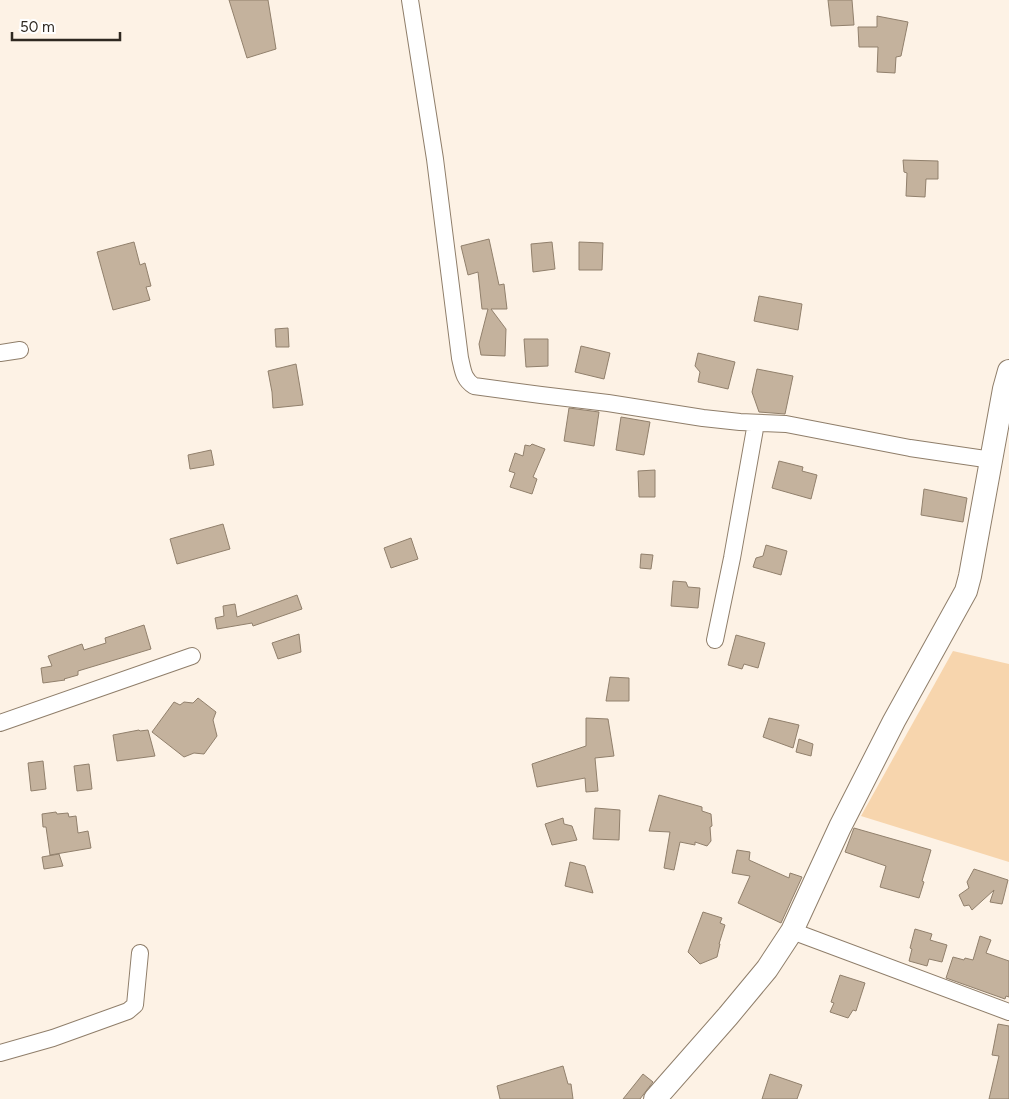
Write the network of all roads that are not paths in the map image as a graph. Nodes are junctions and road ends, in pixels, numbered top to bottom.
1 (410, 0) edge
2 (20, 350) dead end
3 (0, 353) edge
4 (1009, 371) edge
5 (756, 423) junction
6 (992, 460) junction
7 (715, 640) dead end
8 (192, 656) dead end
9 (0, 723) edge
10 (792, 931) junction
11 (140, 953) dead end
12 (1009, 1012) edge
13 (0, 1053) edge
14 (660, 1098) edge

1 - 5 street
2 - 3 street
4 - 6 main road
5 - 6 street
5 - 7 street
6 - 10 main road
8 - 9 street
10 - 12 street
10 - 14 main road
11 - 13 street

